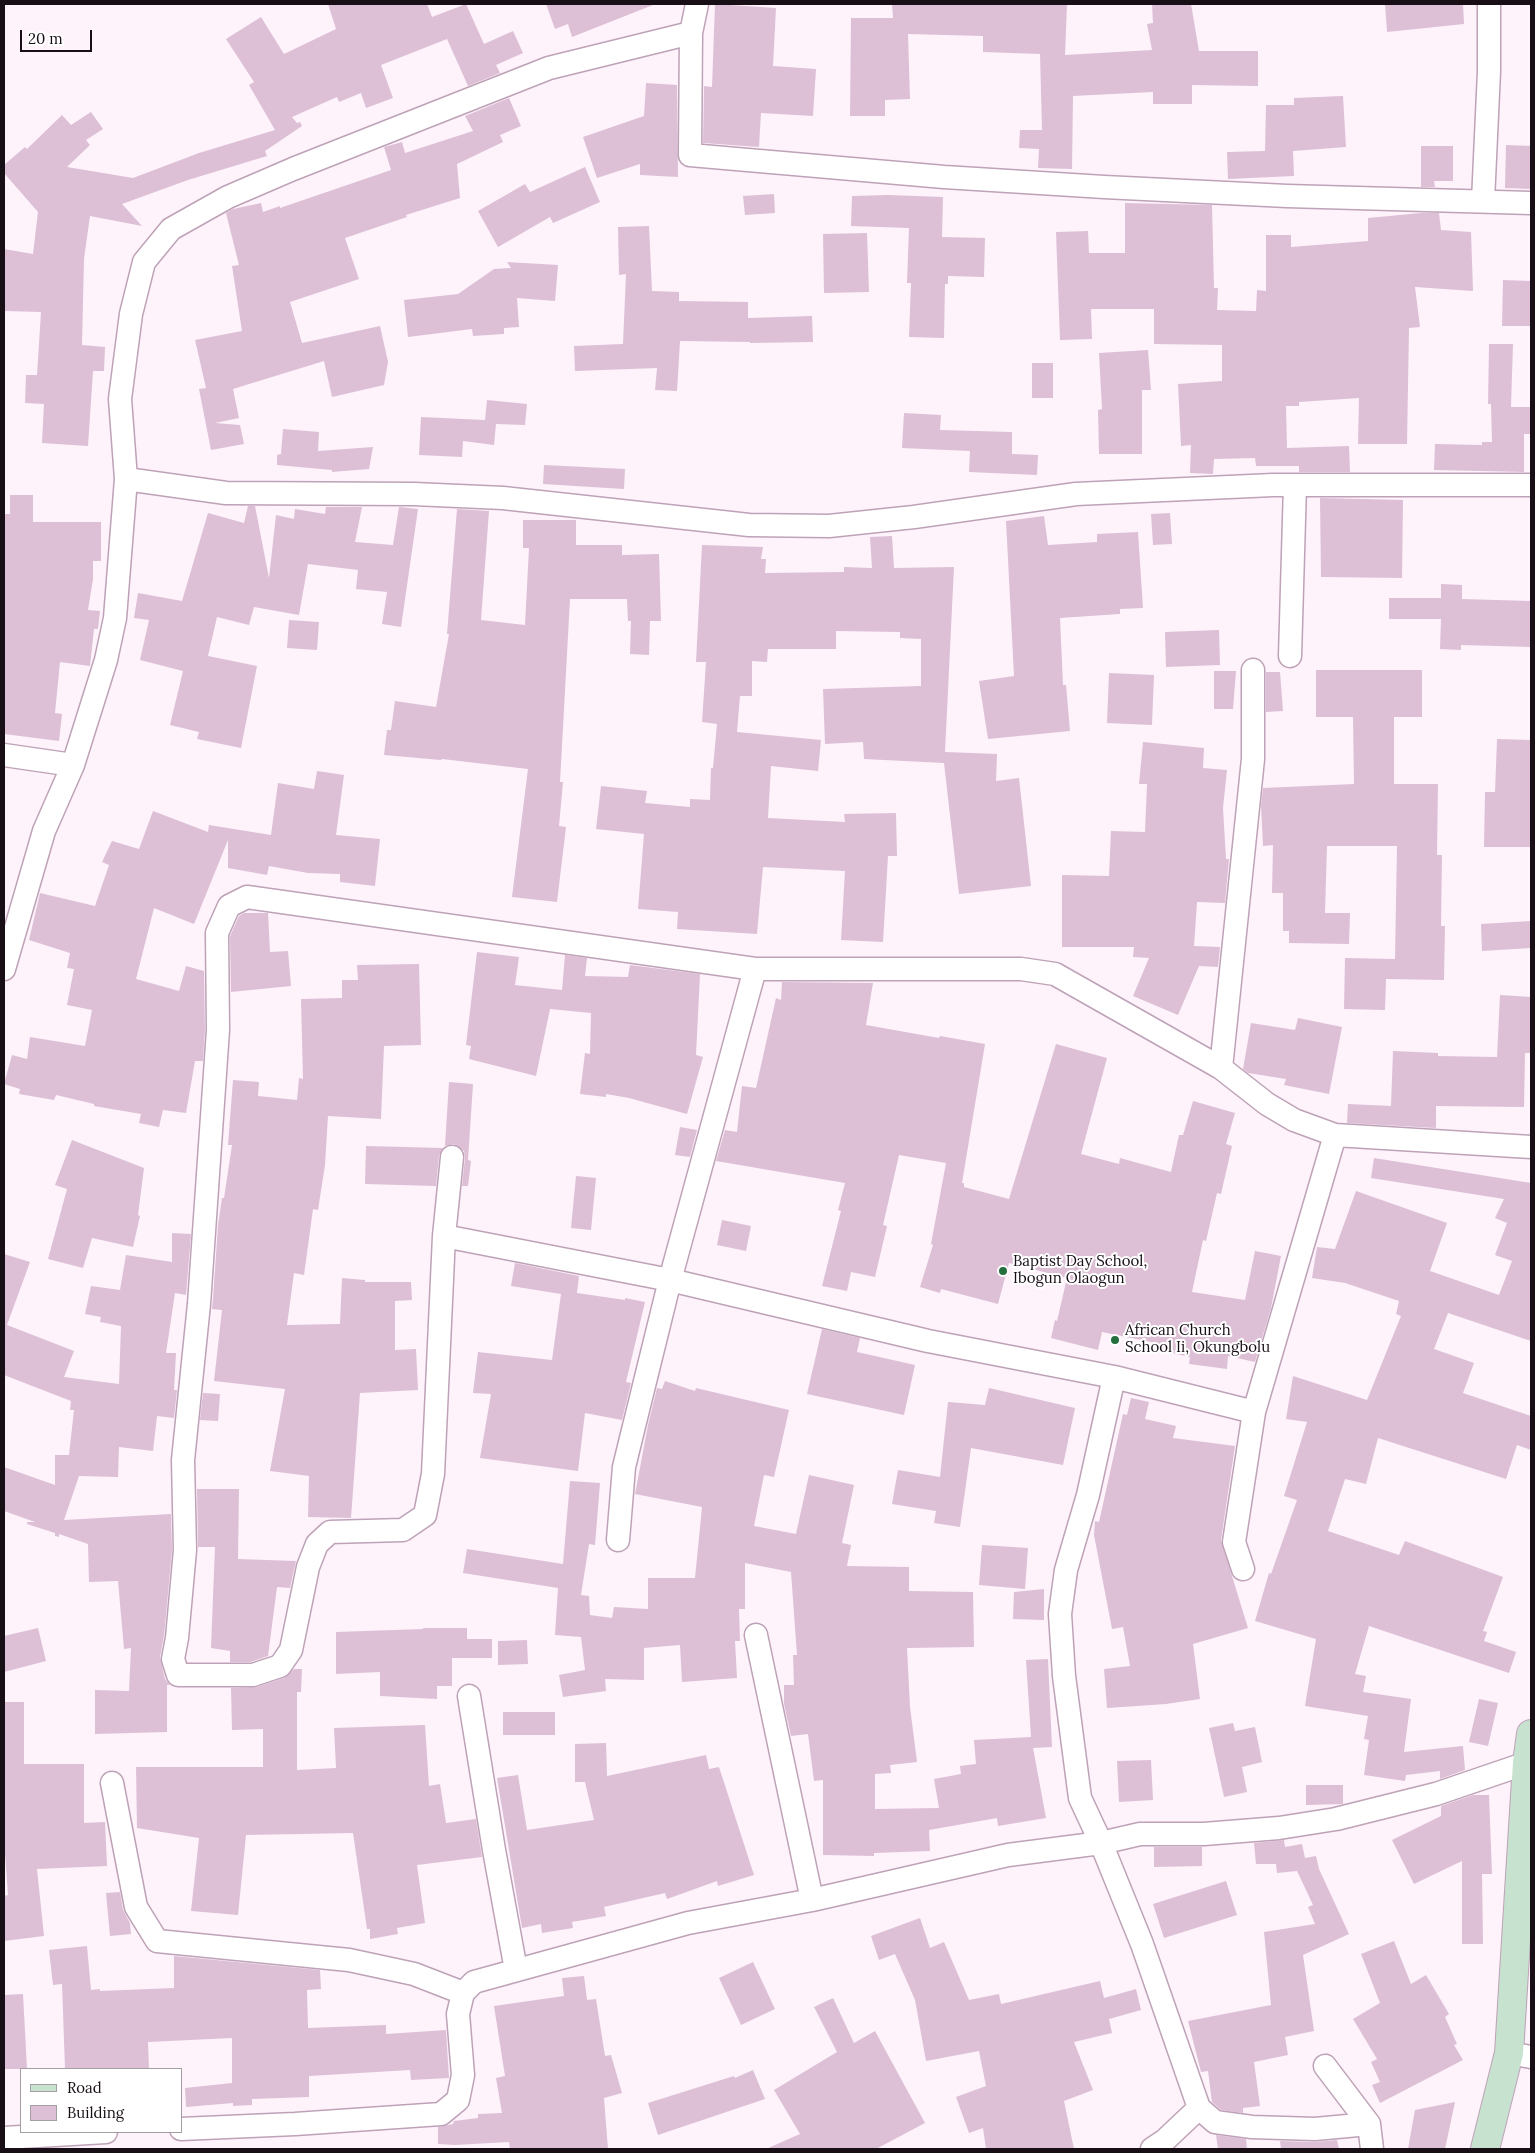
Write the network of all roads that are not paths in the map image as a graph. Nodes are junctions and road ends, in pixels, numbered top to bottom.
1 (696, 4) edge
2 (1489, 4) edge
3 (691, 33) junction
4 (1483, 201) junction
5 (1531, 203) edge
6 (126, 479) junction
7 (1295, 485) junction
8 (1531, 485) edge
9 (1290, 656) dead end
10 (1253, 670) dead end
11 (4, 755) edge
12 (73, 765) junction
13 (755, 969) junction
14 (4, 970) edge
15 (1220, 1068) junction
16 (1335, 1135) junction
17 (1531, 1147) edge
18 (452, 1158) dead end
19 (444, 1236) junction
20 (670, 1280) junction
21 (1114, 1377) junction
22 (1254, 1412) junction
23 (618, 1540) dead end
24 (1243, 1569) dead end
25 (756, 1635) dead end
26 (469, 1696) dead end
27 (1531, 1734) edge
28 (1527, 1763) junction
29 (112, 1783) dead end
30 (1101, 1843) junction
31 (812, 1900) junction
32 (516, 1970) junction
33 (463, 1993) junction
34 (1520, 2055) edge
35 (1325, 2066) dead end
36 (1199, 2108) junction
37 (1369, 2124) junction
38 (182, 2129) edge
39 (89, 2133) edge
40 (4, 2138) edge
41 (1152, 2149) edge
42 (1372, 2149) edge
43 (1485, 2149) edge

1 - 3 street
2 - 4 street
3 - 4 street
3 - 6 street
4 - 5 street
6 - 7 street
6 - 12 street
7 - 8 street
7 - 9 street
10 - 15 street
11 - 12 street
12 - 14 street
13 - 15 street
13 - 19 street
13 - 20 street
15 - 16 street
16 - 17 street
16 - 22 street
18 - 19 street
19 - 20 street
20 - 21 street
20 - 23 street
21 - 22 street
21 - 30 street
22 - 24 street
25 - 31 street
26 - 32 street
27 - 28 main road
28 - 30 street
28 - 34 main road
29 - 33 street
30 - 31 street
30 - 36 street
31 - 32 street
32 - 33 street
33 - 38 street
34 - 43 main road
35 - 37 street
36 - 37 street
36 - 41 street
37 - 42 street
39 - 40 street

